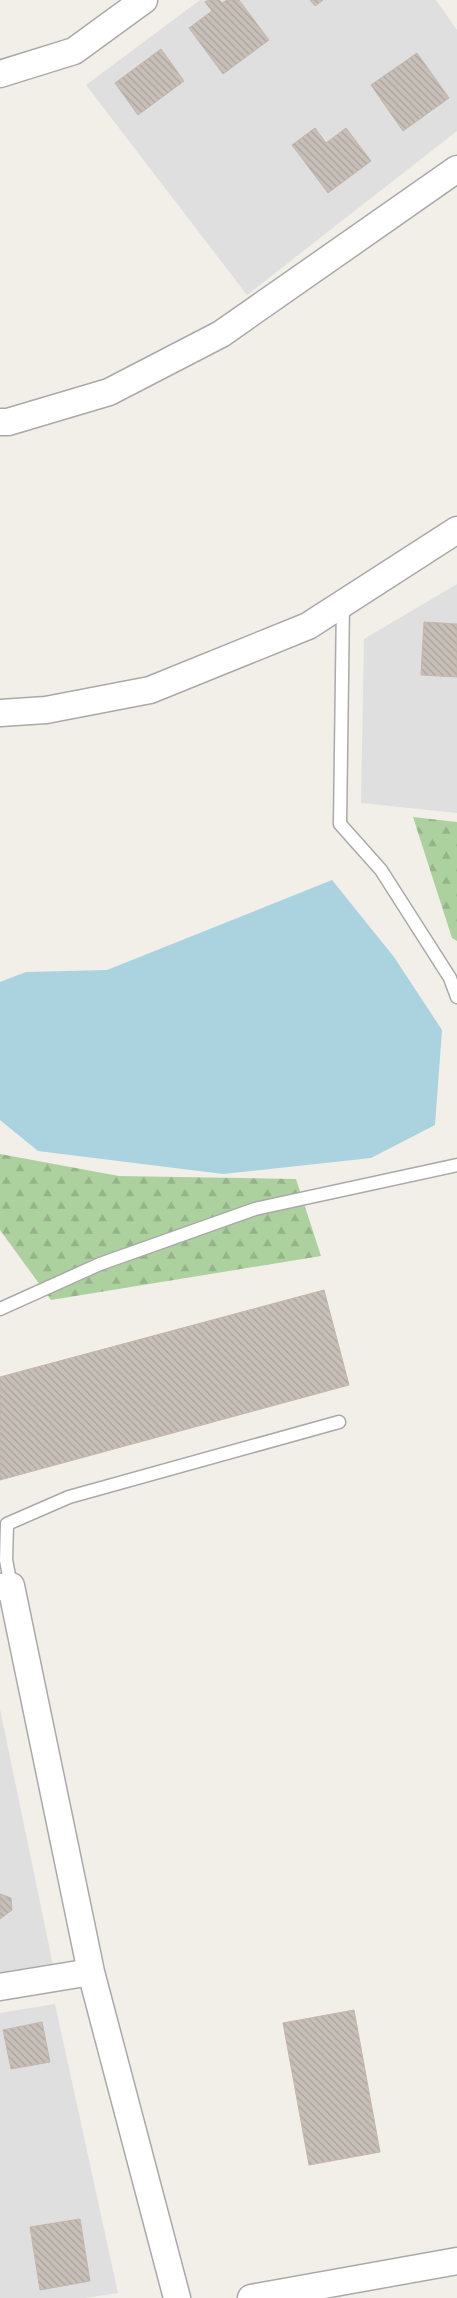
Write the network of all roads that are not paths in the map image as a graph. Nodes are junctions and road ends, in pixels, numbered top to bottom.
1 (144, 0) edge
2 (0, 74) edge
3 (457, 169) edge
4 (0, 422) edge
5 (457, 530) edge
6 (343, 603) junction
7 (0, 713) edge
8 (457, 997) edge
9 (457, 1165) edge
10 (0, 1310) edge
11 (339, 1422) dead end
12 (6, 1586) edge
13 (91, 1972) junction
14 (0, 1988) edge
15 (457, 2261) edge
16 (177, 2298) edge
17 (250, 2298) edge

1 - 2 street
3 - 4 street
5 - 6 street
6 - 7 street
6 - 8 lane
9 - 10 lane
11 - 12 lane
12 - 13 street
13 - 14 street
13 - 16 street
15 - 17 street

